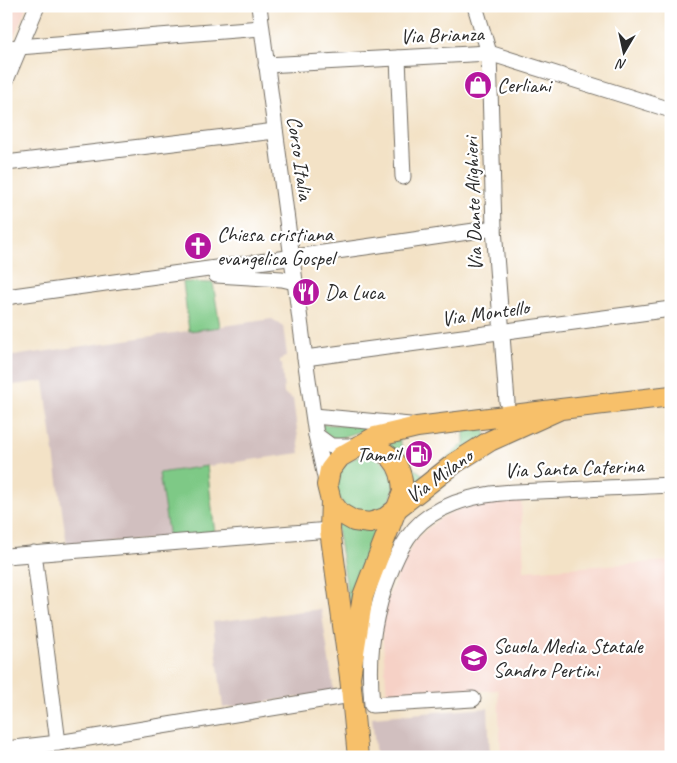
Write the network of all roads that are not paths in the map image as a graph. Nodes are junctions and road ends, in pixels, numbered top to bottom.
1 (37, 6) edge
2 (259, 6) edge
3 (475, 6) edge
4 (261, 28) junction
5 (13, 48) edge
6 (489, 53) junction
7 (398, 58) junction
8 (266, 65) junction
9 (6, 80) edge
10 (671, 110) edge
11 (275, 131) junction
12 (6, 163) edge
13 (403, 178) dead end
14 (494, 228) junction
15 (292, 259) junction
16 (177, 272) junction
17 (295, 282) junction
18 (6, 298) edge
19 (671, 309) edge
20 (500, 332) junction
21 (305, 358) junction
22 (671, 396) edge
23 (507, 402) dead end
24 (561, 409) junction
25 (314, 416) junction
26 (421, 426) junction
27 (316, 435) junction
28 (358, 446) junction
29 (671, 485) edge
30 (329, 493) junction
31 (396, 508) junction
32 (330, 530) junction
33 (34, 553) junction
34 (6, 556) edge
35 (350, 686) junction
36 (473, 699) dead end
37 (58, 743) junction
38 (6, 749) edge
39 (358, 757) edge

1 - 5 street
2 - 4 street, Corso Italia
3 - 6 street, Via Dante Alighieri
4 - 5 street
4 - 8 street, Corso Italia
5 - 9 street
6 - 7 street, Via Brianza
6 - 10 street, Via Brianza
6 - 14 street, Via Dante Alighieri
7 - 8 street, Via Brianza
7 - 13 street
8 - 11 street, Corso Italia
11 - 12 street
11 - 15 street, Corso Italia
14 - 15 street
14 - 20 street, Via Dante Alighieri
15 - 16 street
15 - 17 street, Corso Italia
16 - 17 street
16 - 18 street
17 - 21 street, Corso Italia
19 - 20 street, Via Montello
20 - 21 street, Via Montello
20 - 23 street, Via Dante Alighieri
21 - 25 street, Corso Italia
22 - 24 main road, Via Milano
24 - 26 main road, Via Milano
24 - 31 main road, Via Milano
25 - 26 street
25 - 27 street, Corso Italia
26 - 28 main road, Via Milano
27 - 28 street
27 - 30 street, Corso Italia
28 - 30 main road
28 - 31 main road
29 - 36 street, Via Santa Caterina
30 - 31 main road
30 - 32 main road, Via Milano
31 - 35 main road, Via Milano
32 - 33 street
32 - 35 main road, Via Milano
33 - 34 street
33 - 37 street
35 - 37 street
35 - 39 main road, Via Milano
37 - 38 street

